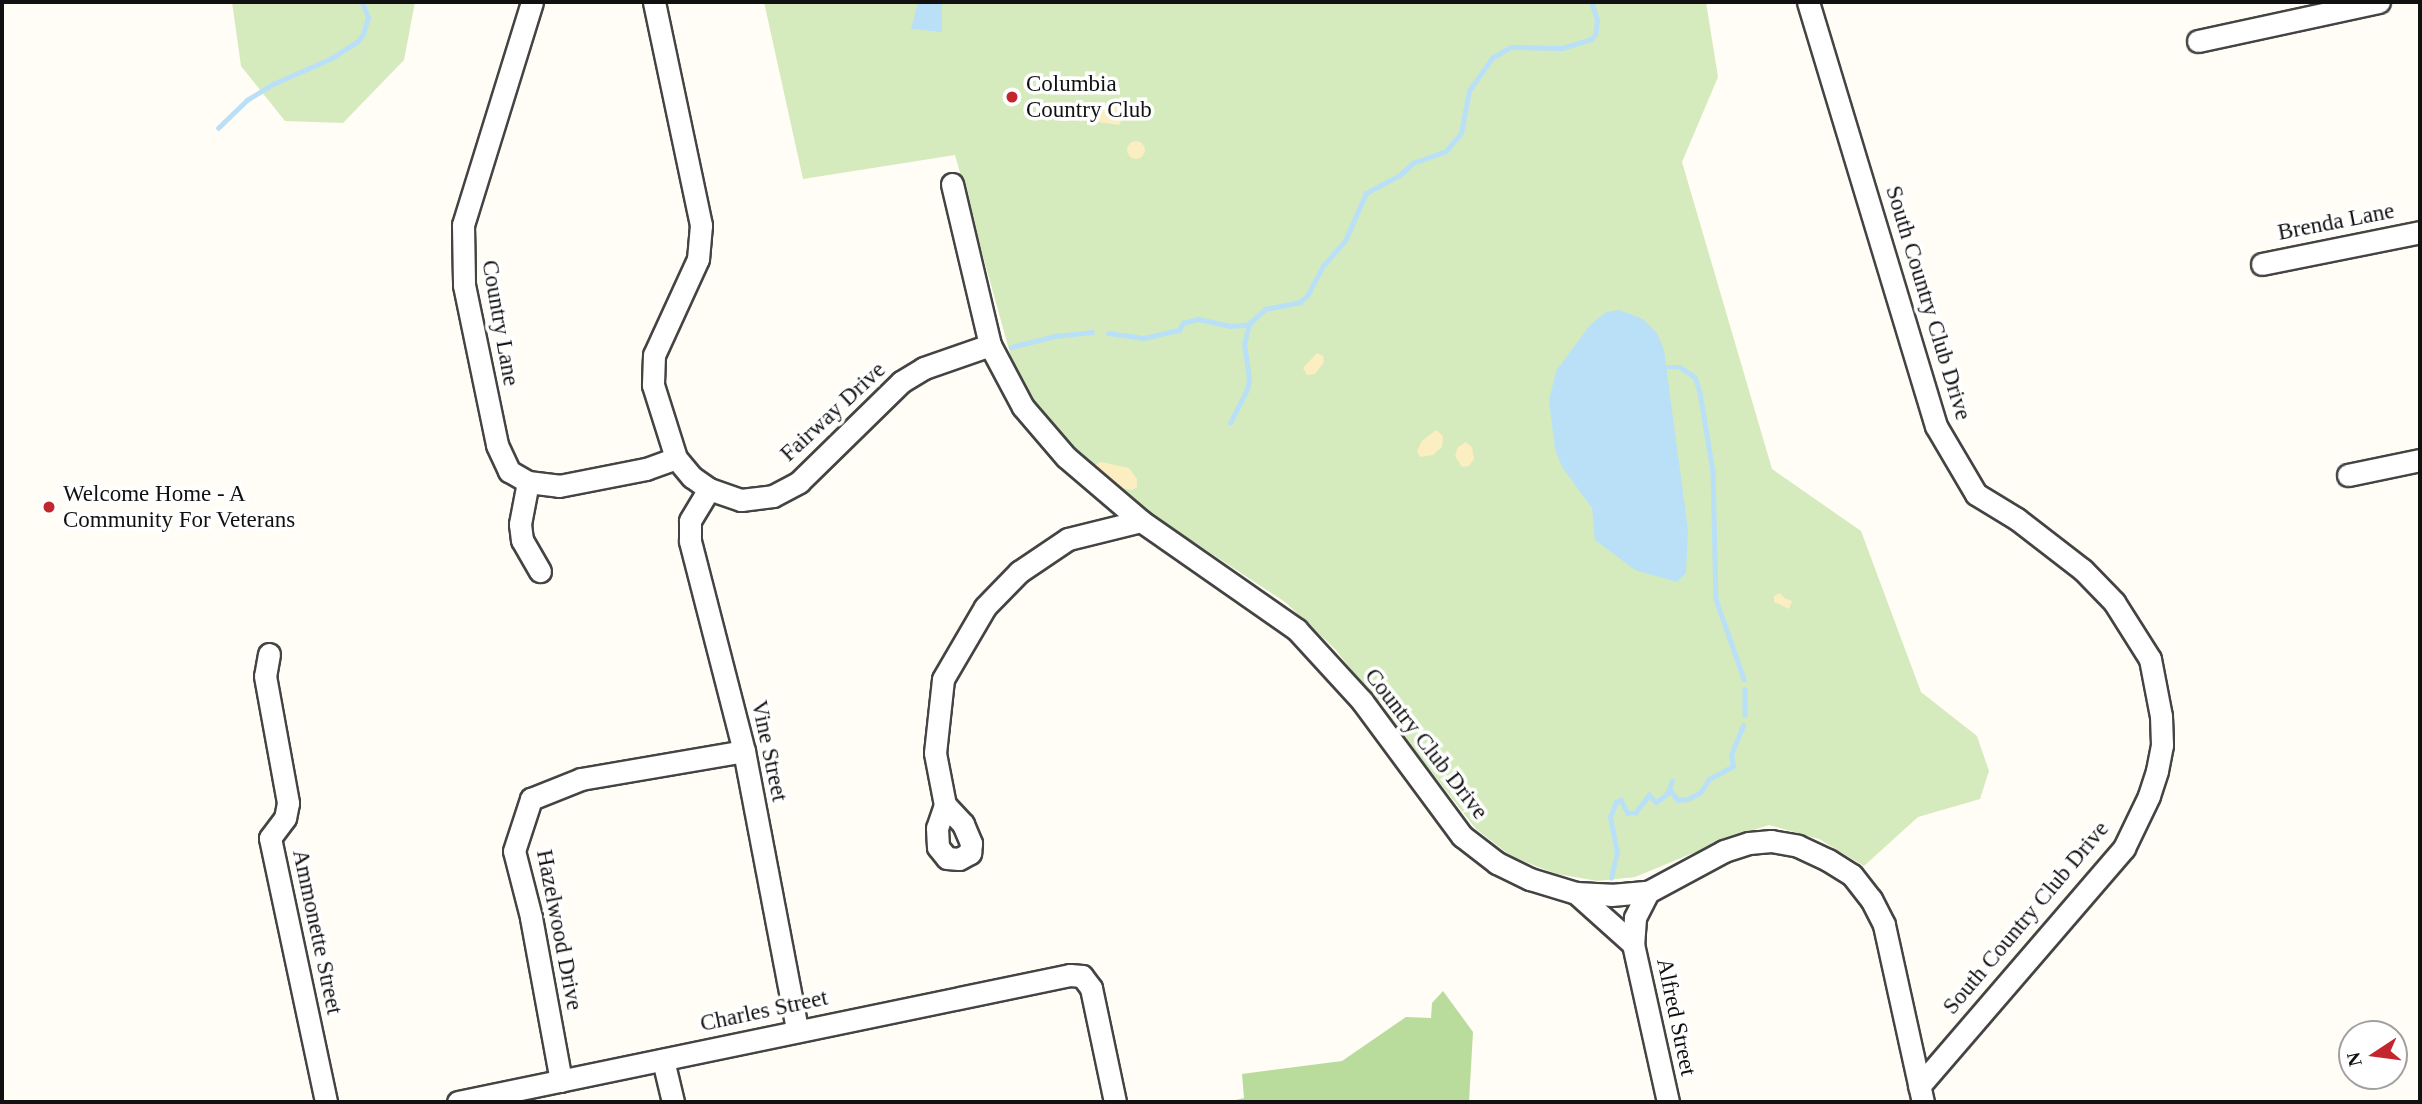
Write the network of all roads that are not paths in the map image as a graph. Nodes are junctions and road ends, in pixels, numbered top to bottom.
1 (532, 2) edge
2 (653, 2) edge
3 (1808, 2) edge
4 (2379, 2) edge
5 (2197, 41) dead end
6 (951, 184) dead end
7 (2420, 232) edge
8 (2262, 264) dead end
9 (990, 345) junction
10 (676, 458) junction
11 (2420, 460) edge
12 (2348, 475) dead end
13 (528, 482) junction
14 (709, 488) junction
15 (1141, 521) junction
16 (540, 571) dead end
17 (269, 654) dead end
18 (744, 751) junction
19 (945, 805) dead end
20 (1648, 892) junction
21 (1576, 893) junction
22 (1633, 943) junction
23 (797, 1030) junction
24 (663, 1060) junction
25 (561, 1081) junction
26 (1921, 1094) edge
27 (326, 1102) edge
28 (458, 1102) edge
29 (673, 1102) edge
30 (1115, 1102) edge
31 (1668, 1102) edge

1 - 13 street, Country Lane
2 - 10 street
3 - 26 street, South Country Club Drive
4 - 5 street
6 - 9 street, Country Club Drive
7 - 8 street, Brenda Lane
9 - 14 street, Fairway Drive
9 - 15 street, Country Club Drive
10 - 13 street
10 - 14 street, Fairway Drive
11 - 12 street
13 - 16 street
14 - 18 street, Vine Street
15 - 19 street
15 - 21 street, Country Club Drive
17 - 27 street, Ammonette Street
18 - 23 street, Vine Street
18 - 25 street, Hazelwood Drive
20 - 21 street, Country Club Drive
20 - 22 street, Alfred Street
20 - 26 street, Country Club Drive
21 - 22 street, Alfred Street
22 - 31 street, Alfred Street
23 - 24 street, Charles Street
23 - 30 street, Charles Street
24 - 25 street, Charles Street
24 - 29 street
25 - 28 street, Charles Street

